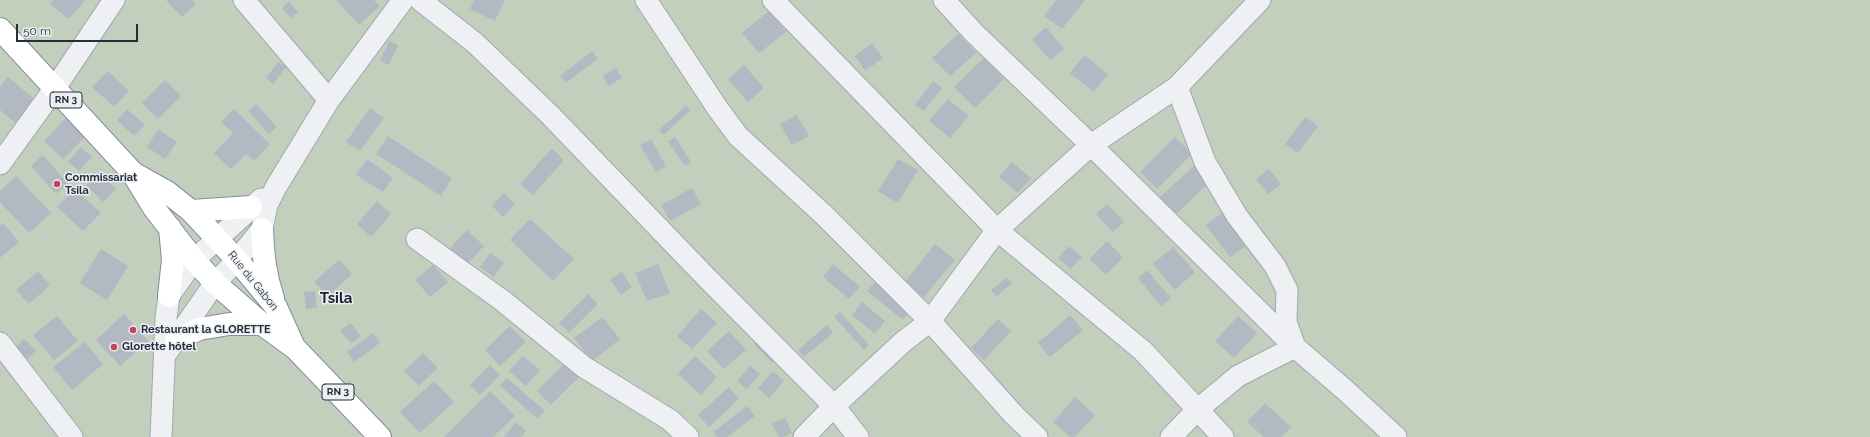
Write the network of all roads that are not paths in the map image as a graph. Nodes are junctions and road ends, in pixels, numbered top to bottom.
1 (114, 0) edge
2 (244, 0) edge
3 (403, 0) edge
4 (420, 0) edge
5 (646, 0) edge
6 (773, 0) edge
7 (944, 0) edge
8 (1260, 0) edge
9 (0, 29) edge
10 (1177, 87) junction
11 (56, 88) junction
12 (329, 100) junction
13 (1091, 145) junction
14 (0, 164) edge
15 (132, 172) junction
16 (276, 187) junction
17 (252, 207) junction
18 (191, 211) junction
19 (170, 228) junction
20 (262, 229) junction
21 (997, 230) junction
22 (217, 239) junction
23 (417, 239) dead end
24 (194, 260) junction
25 (237, 260) junction
26 (215, 283) junction
27 (170, 296) junction
28 (276, 307) junction
29 (930, 321) junction
30 (262, 324) junction
31 (0, 343) edge
32 (1295, 347) junction
33 (170, 348) junction
34 (295, 348) junction
35 (834, 406) junction
36 (1197, 410) junction
37 (72, 437) edge
38 (160, 437) edge
39 (380, 437) edge
40 (688, 437) edge
41 (804, 437) edge
42 (858, 437) edge
43 (1036, 437) edge
44 (1171, 437) edge
45 (1223, 437) edge
46 (1396, 437) edge

1 - 11 street
2 - 12 street
3 - 12 street
4 - 35 street
5 - 29 street
6 - 21 street
7 - 13 street
8 - 10 street
9 - 11 highway, RN 3
10 - 13 street
10 - 32 street
11 - 14 street
11 - 15 highway, RN 3
12 - 16 street
13 - 21 street
13 - 32 street
15 - 18 highway, RN 3
15 - 19 highway, RN 3
16 - 17 street
16 - 20 street
17 - 18 highway
17 - 22 street
18 - 22 highway, RN 3
19 - 24 highway, RN 3
19 - 27 highway
20 - 25 street
20 - 28 highway
21 - 29 street
21 - 36 street
22 - 24 street
22 - 25 highway, Rue du Gabon / RN 3
23 - 40 street
24 - 26 highway, Rue du Gabon / RN 3
24 - 27 street
25 - 26 street
25 - 28 highway, Rue du Gabon / RN 3
26 - 30 highway, Rue du Gabon / RN 3
26 - 33 street
27 - 33 street
28 - 34 highway, Rue du Gabon / RN 3
29 - 35 street
29 - 43 street
30 - 33 highway
30 - 34 highway, Rue du Gabon / RN 3
31 - 37 street
32 - 36 street
32 - 46 street
33 - 38 street
34 - 39 highway, Rue du Gabon / RN 3
35 - 41 street
35 - 42 street
36 - 44 street
36 - 45 street

